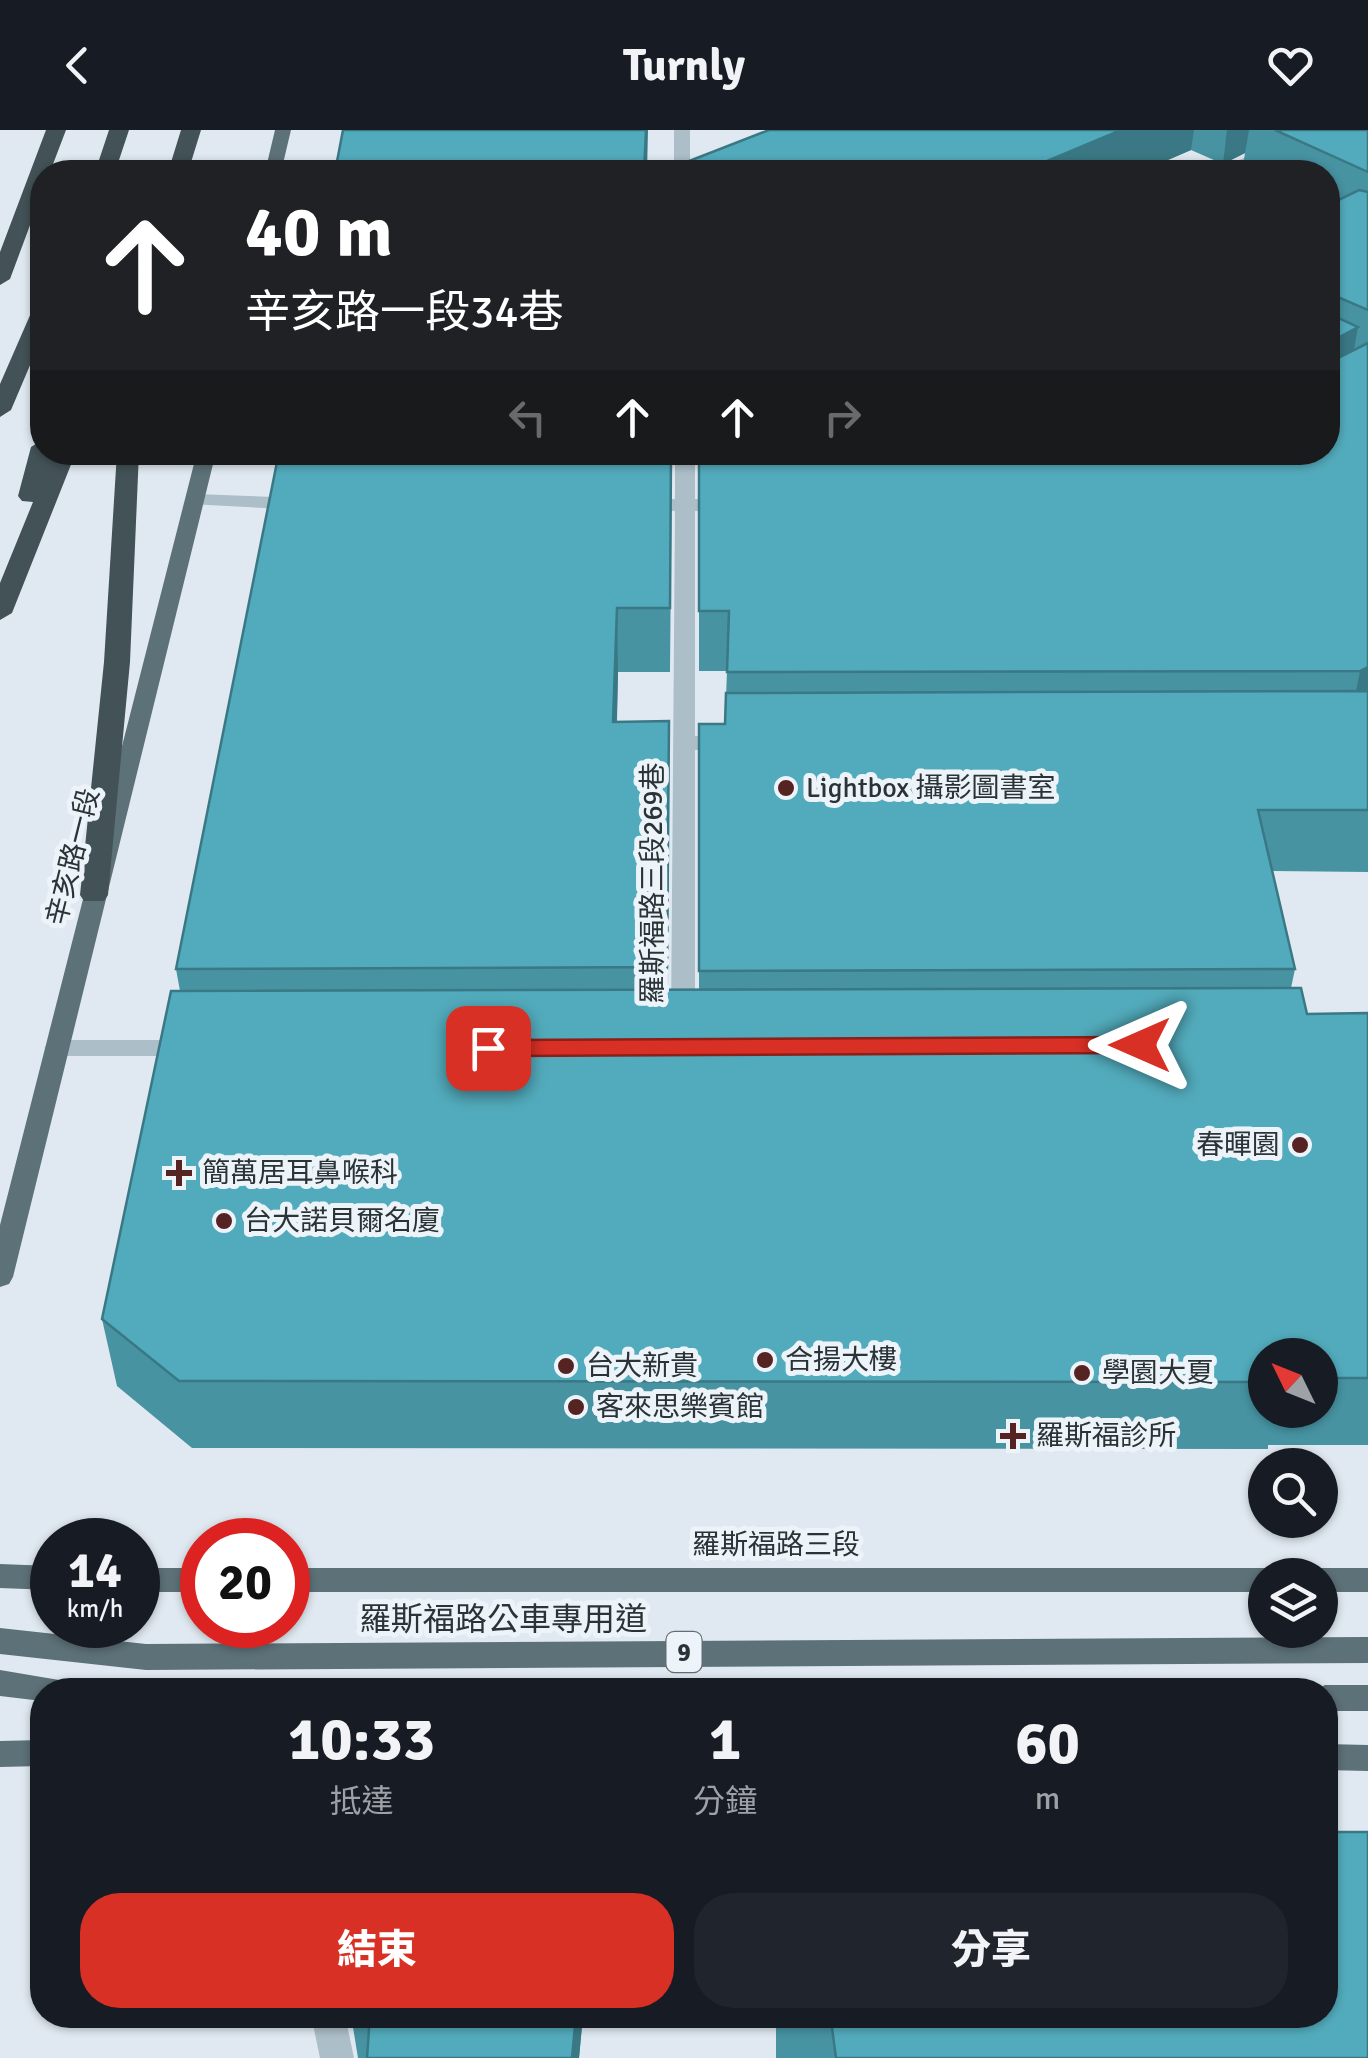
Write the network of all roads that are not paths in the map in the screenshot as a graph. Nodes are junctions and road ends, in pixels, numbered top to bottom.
1 (56, 130) edge
2 (119, 130) edge
3 (191, 130) edge
4 (283, 130) edge
5 (682, 130) edge
6 (1316, 130) edge
7 (45, 160) edge
8 (109, 160) edge
9 (182, 160) edge
10 (276, 160) edge
11 (682, 160) edge
12 (1249, 160) edge
13 (30, 199) edge
14 (0, 278) edge
15 (30, 341) edge
16 (0, 410) edge
17 (37, 465) edge
18 (60, 465) edge
19 (127, 465) edge
20 (204, 465) edge
21 (684, 465) edge
22 (196, 500) junction
23 (316, 504) edge
24 (627, 505) edge
25 (685, 505) junction
26 (743, 505) edge
27 (2, 607) edge
28 (683, 743) junction
29 (762, 743) edge
30 (94, 895) junction
31 (56, 1048) junction
32 (215, 1048) edge
33 (683, 1048) edge
34 (0, 1276) edge
35 (0, 1576) edge
36 (30, 1577) edge
37 (310, 1580) edge
38 (1248, 1580) edge
39 (1338, 1580) edge
40 (1368, 1580) edge
41 (0, 1641) edge
42 (1368, 1650) edge
43 (0, 1683) edge
44 (30, 1687) edge
45 (1338, 1698) edge
46 (1368, 1698) edge
47 (30, 1753) edge
48 (0, 1754) edge
49 (1338, 1757) edge
50 (1368, 1758) edge
51 (331, 2028) edge
52 (338, 2058) edge

1 - 7 highway
2 - 8 highway
3 - 9 highway
4 - 10 main road
5 - 11 street
6 - 12 street
13 - 14 highway
15 - 16 highway
17 - 27 highway
18 - 27 highway
19 - 30 highway
20 - 22 main road, 辛亥路一段
21 - 25 street, 羅斯福路三段269巷
22 - 23 street
22 - 30 main road, 辛亥路一段
24 - 25 street
25 - 26 street
25 - 28 street, 羅斯福路三段269巷
28 - 29 street
28 - 33 street, 羅斯福路三段269巷
30 - 31 main road, 辛亥路一段
31 - 32 street
31 - 34 main road, 辛亥路一段
35 - 36 main road
37 - 38 main road, 羅斯福路三段
39 - 40 main road
41 - 42 main road, 羅斯福路公車專用道 / 9
43 - 44 main road
45 - 46 main road
47 - 48 main road
49 - 50 main road
51 - 52 street

